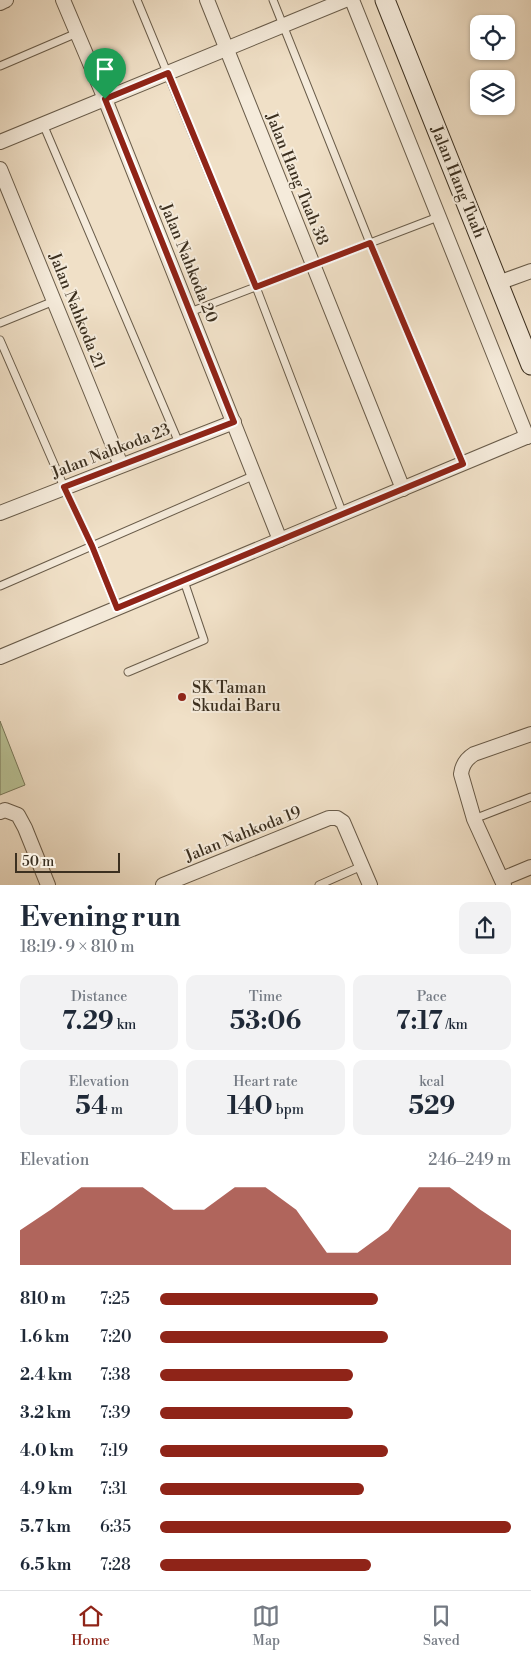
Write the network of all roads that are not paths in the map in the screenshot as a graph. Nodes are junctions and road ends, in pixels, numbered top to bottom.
1 (6, 0) edge
2 (62, 0) edge
3 (137, 0) edge
4 (207, 0) edge
5 (273, 0) edge
6 (345, 0) edge
7 (352, 0) edge
8 (385, 0) edge
9 (0, 3) edge
10 (284, 25) junction
11 (77, 33) junction
12 (226, 49) junction
13 (0, 66) edge
14 (168, 73) junction
15 (105, 99) junction
16 (43, 124) junction
17 (0, 142) edge
18 (0, 169) edge
19 (438, 217) junction
20 (370, 243) junction
21 (313, 265) junction
22 (531, 271) edge
23 (498, 283) junction
24 (256, 287) junction
25 (54, 301) junction
26 (190, 312) junction
27 (0, 323) edge
28 (0, 340) edge
29 (531, 365) edge
30 (234, 422) junction
31 (529, 436) edge
32 (179, 443) junction
33 (463, 464) junction
34 (121, 465) junction
35 (255, 475) junction
36 (64, 487) junction
37 (403, 489) junction
38 (2, 507) edge
39 (343, 514) junction
40 (280, 540) junction
41 (92, 546) junction
42 (184, 580) junction
43 (0, 586) edge
44 (117, 608) junction
45 (0, 658) edge
46 (128, 672) dead end
47 (531, 734) edge
48 (531, 797) edge
49 (0, 812) edge
50 (474, 819) junction
51 (362, 866) junction
52 (531, 867) edge
53 (503, 882) edge
54 (48, 885) edge
55 (163, 885) edge
56 (319, 885) edge
57 (370, 885) edge

1 - 9 street
2 - 11 street, Jalan Nahkoda 20
3 - 14 lane
4 - 12 street, Jalan Hang Tuah 38
5 - 10 lane
6 - 10 street
7 - 19 street
8 - 23 street, Jalan Hang Tuah
10 - 12 street
10 - 20 lane
11 - 13 lane
11 - 15 street, Jalan Nahkoda 20
12 - 14 street
12 - 21 street, Jalan Hang Tuah 38
14 - 15 street
14 - 24 lane
15 - 16 street
15 - 26 street, Jalan Nahkoda 20
16 - 17 street
16 - 32 lane
18 - 25 street, Jalan Nahkoda 21
19 - 20 lane
19 - 31 street
20 - 21 lane
20 - 33 lane
21 - 24 lane
21 - 37 street, Jalan Hang Tuah 38
22 - 23 street
23 - 29 street, Jalan Hang Tuah
24 - 26 lane
24 - 39 lane
25 - 27 lane
25 - 34 street, Jalan Nahkoda 21
26 - 30 street, Jalan Nahkoda 20
28 - 36 lane
30 - 32 street, Jalan Nahkoda 23
30 - 35 street, Jalan Nahkoda 20
31 - 33 street
32 - 34 street, Jalan Nahkoda 23
33 - 37 street
34 - 36 street, Jalan Nahkoda 23
35 - 40 street, Jalan Nahkoda 20
35 - 41 lane
36 - 38 street, Jalan Nahkoda 23
36 - 41 lane
37 - 39 street
39 - 40 street
40 - 42 street
41 - 43 lane
41 - 44 lane
42 - 44 street
42 - 46 lane
44 - 45 street
47 - 50 street
48 - 50 lane
49 - 54 street
50 - 53 street
51 - 55 street, Jalan Nahkoda 19
51 - 56 lane
51 - 57 street
52 - 53 street

